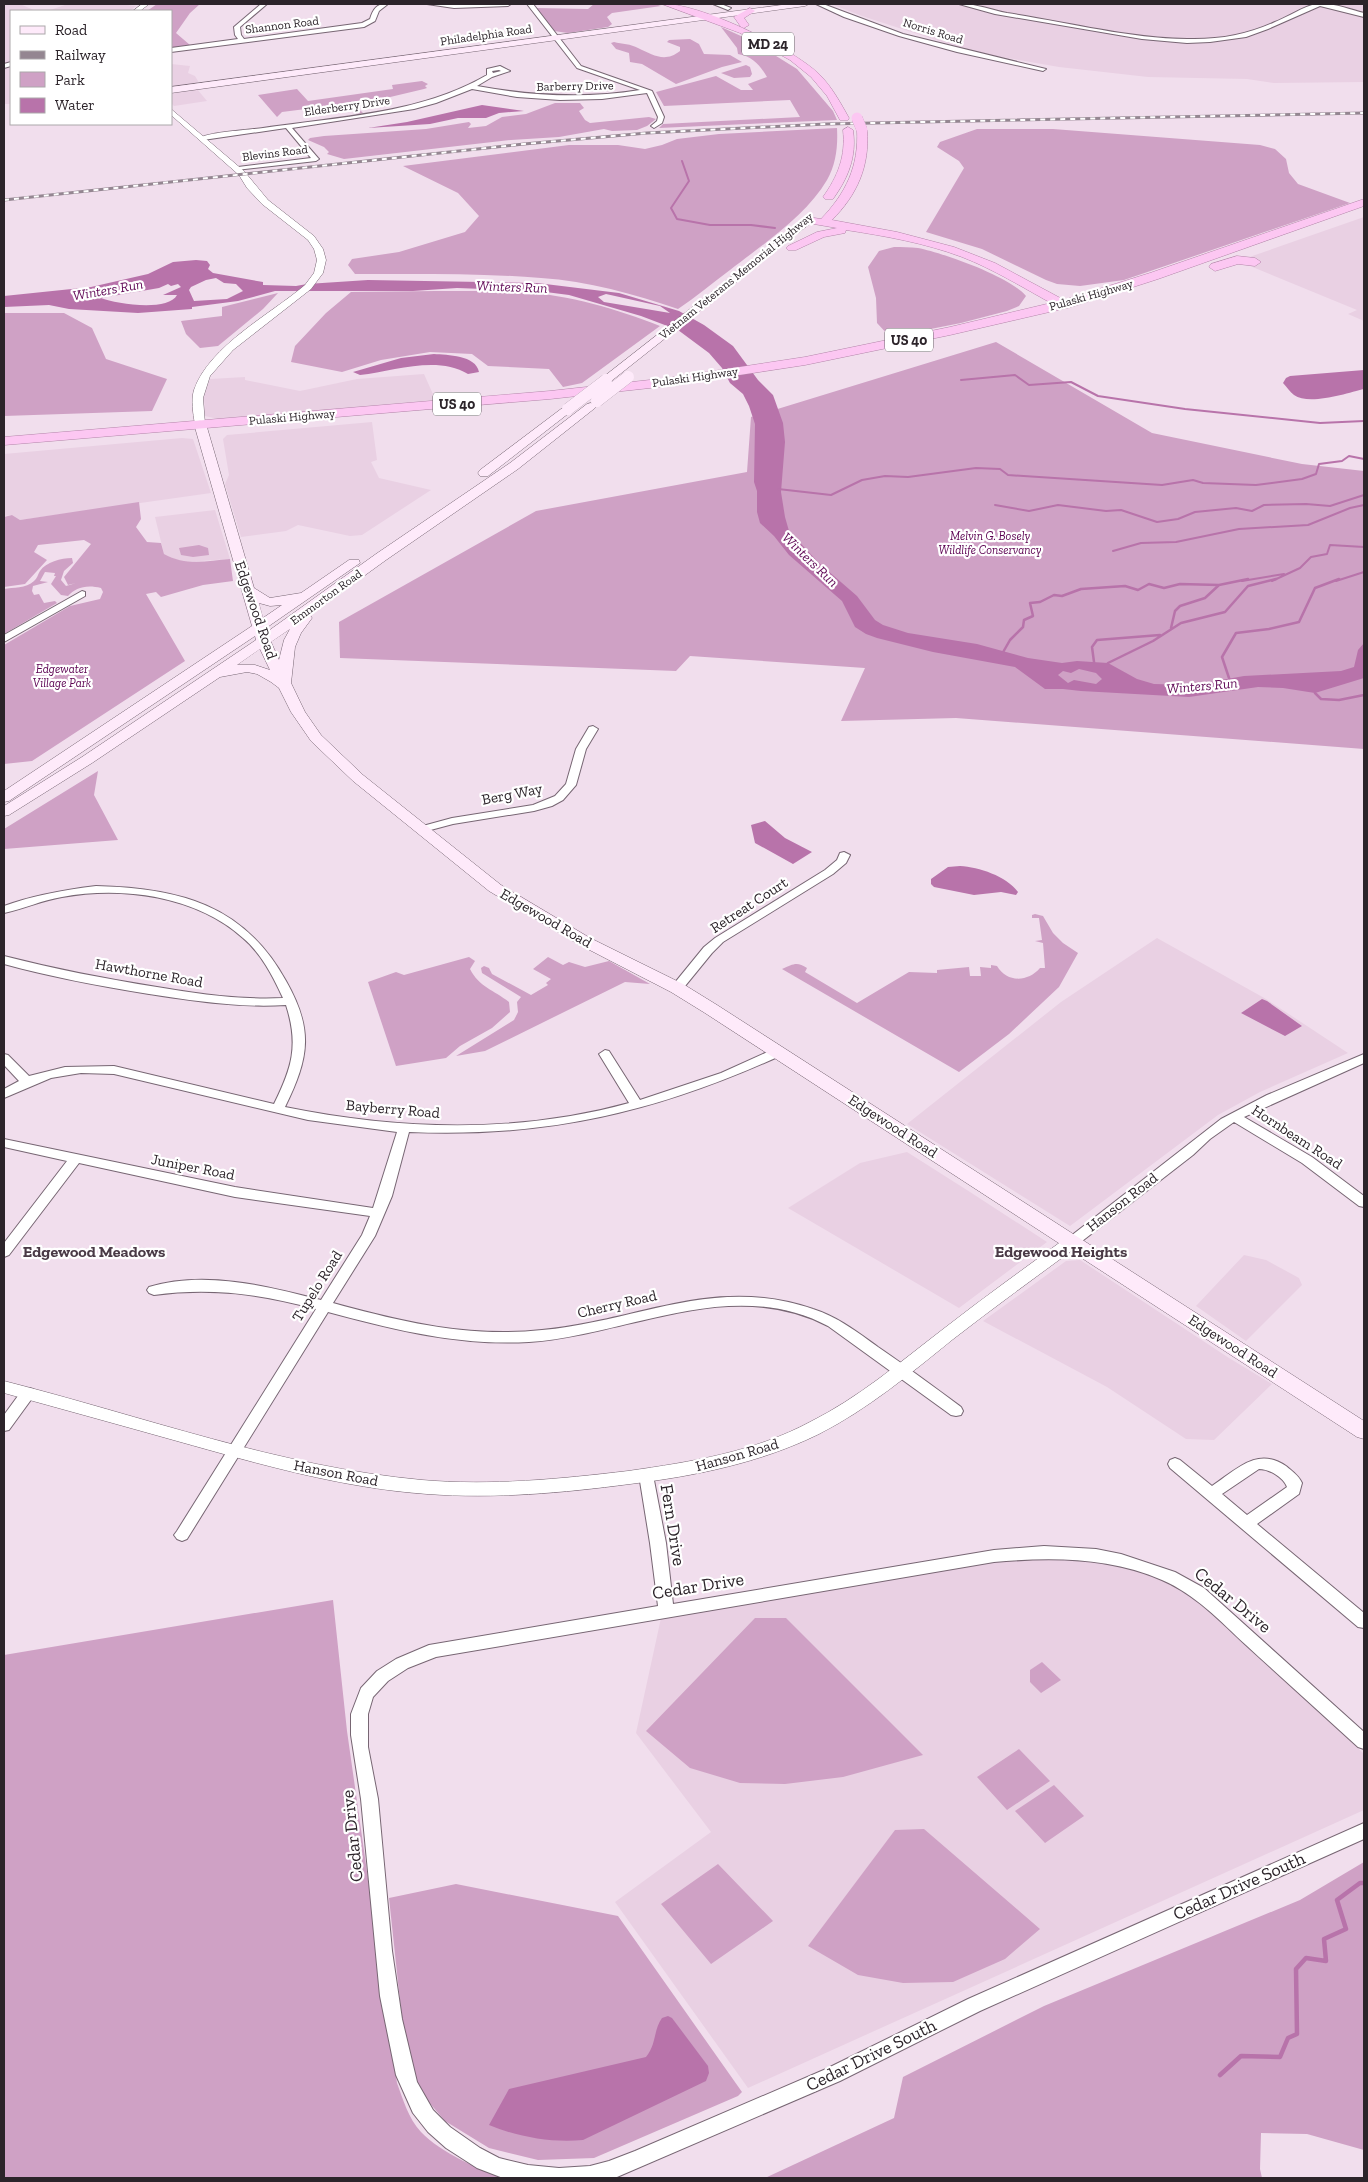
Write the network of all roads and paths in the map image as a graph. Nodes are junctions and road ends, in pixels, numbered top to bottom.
1 (264, 4) edge
2 (385, 4) edge
3 (430, 4) edge
4 (508, 4) edge
5 (530, 4) edge
6 (667, 4) edge
7 (716, 4) edge
8 (805, 4) edge
9 (819, 4) edge
10 (962, 4) edge
11 (1319, 4) edge
12 (728, 8) dead end
13 (750, 11) junction
14 (686, 12) edge
15 (1364, 14) edge
16 (718, 16) junction
17 (707, 17) junction
18 (744, 25) junction
19 (556, 38) junction
20 (243, 41) junction
21 (172, 50) edge
22 (1043, 70) dead end
23 (490, 76) dead end
24 (836, 84) dead end
25 (472, 88) junction
26 (172, 90) edge
27 (648, 91) junction
28 (852, 105) dead end
29 (172, 112) edge
30 (287, 126) junction
31 (654, 126) dead end
32 (203, 138) junction
33 (240, 172) junction
34 (848, 192) junction
35 (1364, 202) edge
36 (1364, 211) edge
37 (815, 213) junction
38 (824, 221) junction
39 (885, 233) junction
40 (910, 234) junction
41 (788, 250) joint
42 (1000, 270) junction
43 (1036, 282) junction
44 (1128, 284) junction
45 (1068, 304) junction
46 (704, 317) dead end
47 (976, 325) junction
48 (668, 338) junction
49 (753, 373) junction
50 (591, 406) joint
51 (568, 409) joint
52 (200, 428) junction
53 (4, 441) edge
54 (4, 448) edge
55 (247, 589) junction
56 (324, 592) junction
57 (82, 594) dead end
58 (261, 634) junction
59 (4, 639) edge
60 (209, 660) junction
61 (200, 682) junction
62 (285, 687) junction
63 (593, 729) dead end
64 (4, 798) edge
65 (4, 812) edge
66 (422, 829) junction
67 (844, 856) dead end
68 (4, 910) edge
69 (4, 960) edge
70 (677, 988) junction
71 (290, 1000) junction
72 (778, 1052) junction
73 (606, 1054) dead end
74 (4, 1058) edge
75 (1364, 1058) edge
76 (27, 1081) junction
77 (4, 1094) edge
78 (637, 1105) junction
79 (278, 1108) junction
80 (1235, 1117) junction
81 (404, 1128) junction
82 (4, 1143) edge
83 (75, 1159) junction
84 (1362, 1198) edge
85 (378, 1213) junction
86 (1072, 1242) junction
87 (4, 1252) edge
88 (154, 1290) dead end
89 (323, 1306) junction
90 (901, 1371) junction
91 (4, 1387) edge
92 (28, 1393) junction
93 (956, 1411) dead end
94 (4, 1426) edge
95 (1364, 1431) edge
96 (235, 1450) junction
97 (1175, 1464) dead end
98 (646, 1476) junction
99 (1211, 1494) junction
100 (1246, 1523) junction
101 (182, 1535) dead end
102 (666, 1610) junction
103 (1364, 1622) edge
104 (1364, 1742) edge
105 (1364, 1831) edge
106 (402, 2068) joint

1 - 20 street
2 - 20 street, Shannon Road
3 - 4 street
5 - 19 street
6 - 14 highway, Vietnam Veterans Memorial Highway / MD 24
7 - 12 street
8 - 13 main road
9 - 22 street, Norris Road
10 - 11 street
11 - 15 street
13 - 16 main road
13 - 18 highway
14 - 16 highway, Vietnam Veterans Memorial Highway / MD 24
14 - 17 highway, Vietnam Veterans Memorial Highway / MD 24
14 - 19 main road, Philadelphia Road
16 - 17 main road
16 - 18 highway, Vietnam Veterans Memorial Highway / MD 24
17 - 37 highway, Vietnam Veterans Memorial Highway / MD 24
18 - 24 highway, Vietnam Veterans Memorial Highway / MD 24
19 - 26 main road, Philadelphia Road
19 - 27 street
20 - 21 street, Shannon Road
23 - 25 street, Elderberry Drive
25 - 27 street, Barberry Drive
25 - 30 street, Elderberry Drive
27 - 31 street
28 - 34 highway, Vietnam Veterans Memorial Highway, bridge
29 - 32 street, Edgewood Road
30 - 32 street, Elderberry Drive
30 - 33 street, Blevins Road
32 - 33 street, Edgewood Road
33 - 52 street, Edgewood Road
34 - 38 highway, Vietnam Veterans Memorial Highway
34 - 40 highway
35 - 44 highway, Pulaski Highway / US 40
36 - 45 highway, Pulaski Highway / US 40
37 - 38 highway
37 - 48 main road, Vietnam Veterans Memorial Highway / MD 24
38 - 39 highway
38 - 40 highway
38 - 41 main road, Vietnam Veterans Memorial Highway
39 - 41 highway
39 - 42 highway
40 - 43 highway
42 - 45 highway
42 - 47 highway
43 - 44 highway
43 - 45 highway
44 - 45 highway, Pulaski Highway / US 40
45 - 47 highway, Pulaski Highway / US 40
45 - 49 highway, Pulaski Highway / US 40
46 - 48 main road, Vietnam Veterans Memorial Highway / MD 24
47 - 49 highway, Pulaski Highway / US 40
48 - 50 main road, Vietnam Veterans Memorial Highway / MD 24, bridge
48 - 51 main road, Vietnam Veterans Memorial Highway / MD 24, bridge
49 - 52 highway, Pulaski Highway / US 40
50 - 56 main road, Emmorton Road / MD 24
51 - 56 main road, Emmorton Road / MD 24
52 - 53 highway, Pulaski Highway / US 40
52 - 54 highway, Pulaski Highway / US 40
52 - 55 main road, Edgewood Road
55 - 56 main road
55 - 58 main road, Edgewood Road
55 - 60 main road
56 - 58 main road, Emmorton Road / MD 24
56 - 62 main road
57 - 59 street
58 - 60 main road, Emmorton Road / MD 24
58 - 61 main road, Emmorton Road / MD 24
58 - 62 main road, Edgewood Road
60 - 64 main road, Emmorton Road / MD 24
61 - 62 main road
61 - 65 main road, Emmorton Road / MD 24
62 - 66 main road, Edgewood Road
63 - 66 street, Berg Way
66 - 70 main road, Edgewood Road
67 - 70 street, Retreat Court
68 - 71 street
69 - 71 street, Hawthorne Road
70 - 72 main road, Edgewood Road
71 - 79 street
72 - 78 street, Bayberry Road
72 - 86 main road, Edgewood Road
73 - 78 street
74 - 76 street
75 - 80 street, Hanson Road
76 - 77 street, Bayberry Road
76 - 79 street, Bayberry Road
78 - 81 street, Bayberry Road
79 - 81 street, Bayberry Road
80 - 84 street, Hornbeam Road
80 - 86 street, Hanson Road
81 - 85 street, Tupelo Road
82 - 83 street, Juniper Road
83 - 85 street, Juniper Road
83 - 87 street
85 - 89 street, Tupelo Road
86 - 90 street, Hanson Road
86 - 95 main road, Edgewood Road
88 - 89 street, Cherry Road
89 - 90 street, Cherry Road
89 - 96 street, Tupelo Road
90 - 93 street, Cherry Road
90 - 98 street, Hanson Road
91 - 92 street, Hanson Road
92 - 94 street
92 - 96 street, Hanson Road
96 - 98 street, Hanson Road
96 - 101 street, Tupelo Road
97 - 99 street
98 - 102 street, Fern Drive
99 - 100 street
99 - 100 street
100 - 103 street
102 - 104 street, Cedar Drive
102 - 106 street, Cedar Drive
105 - 106 street, Cedar Drive South

